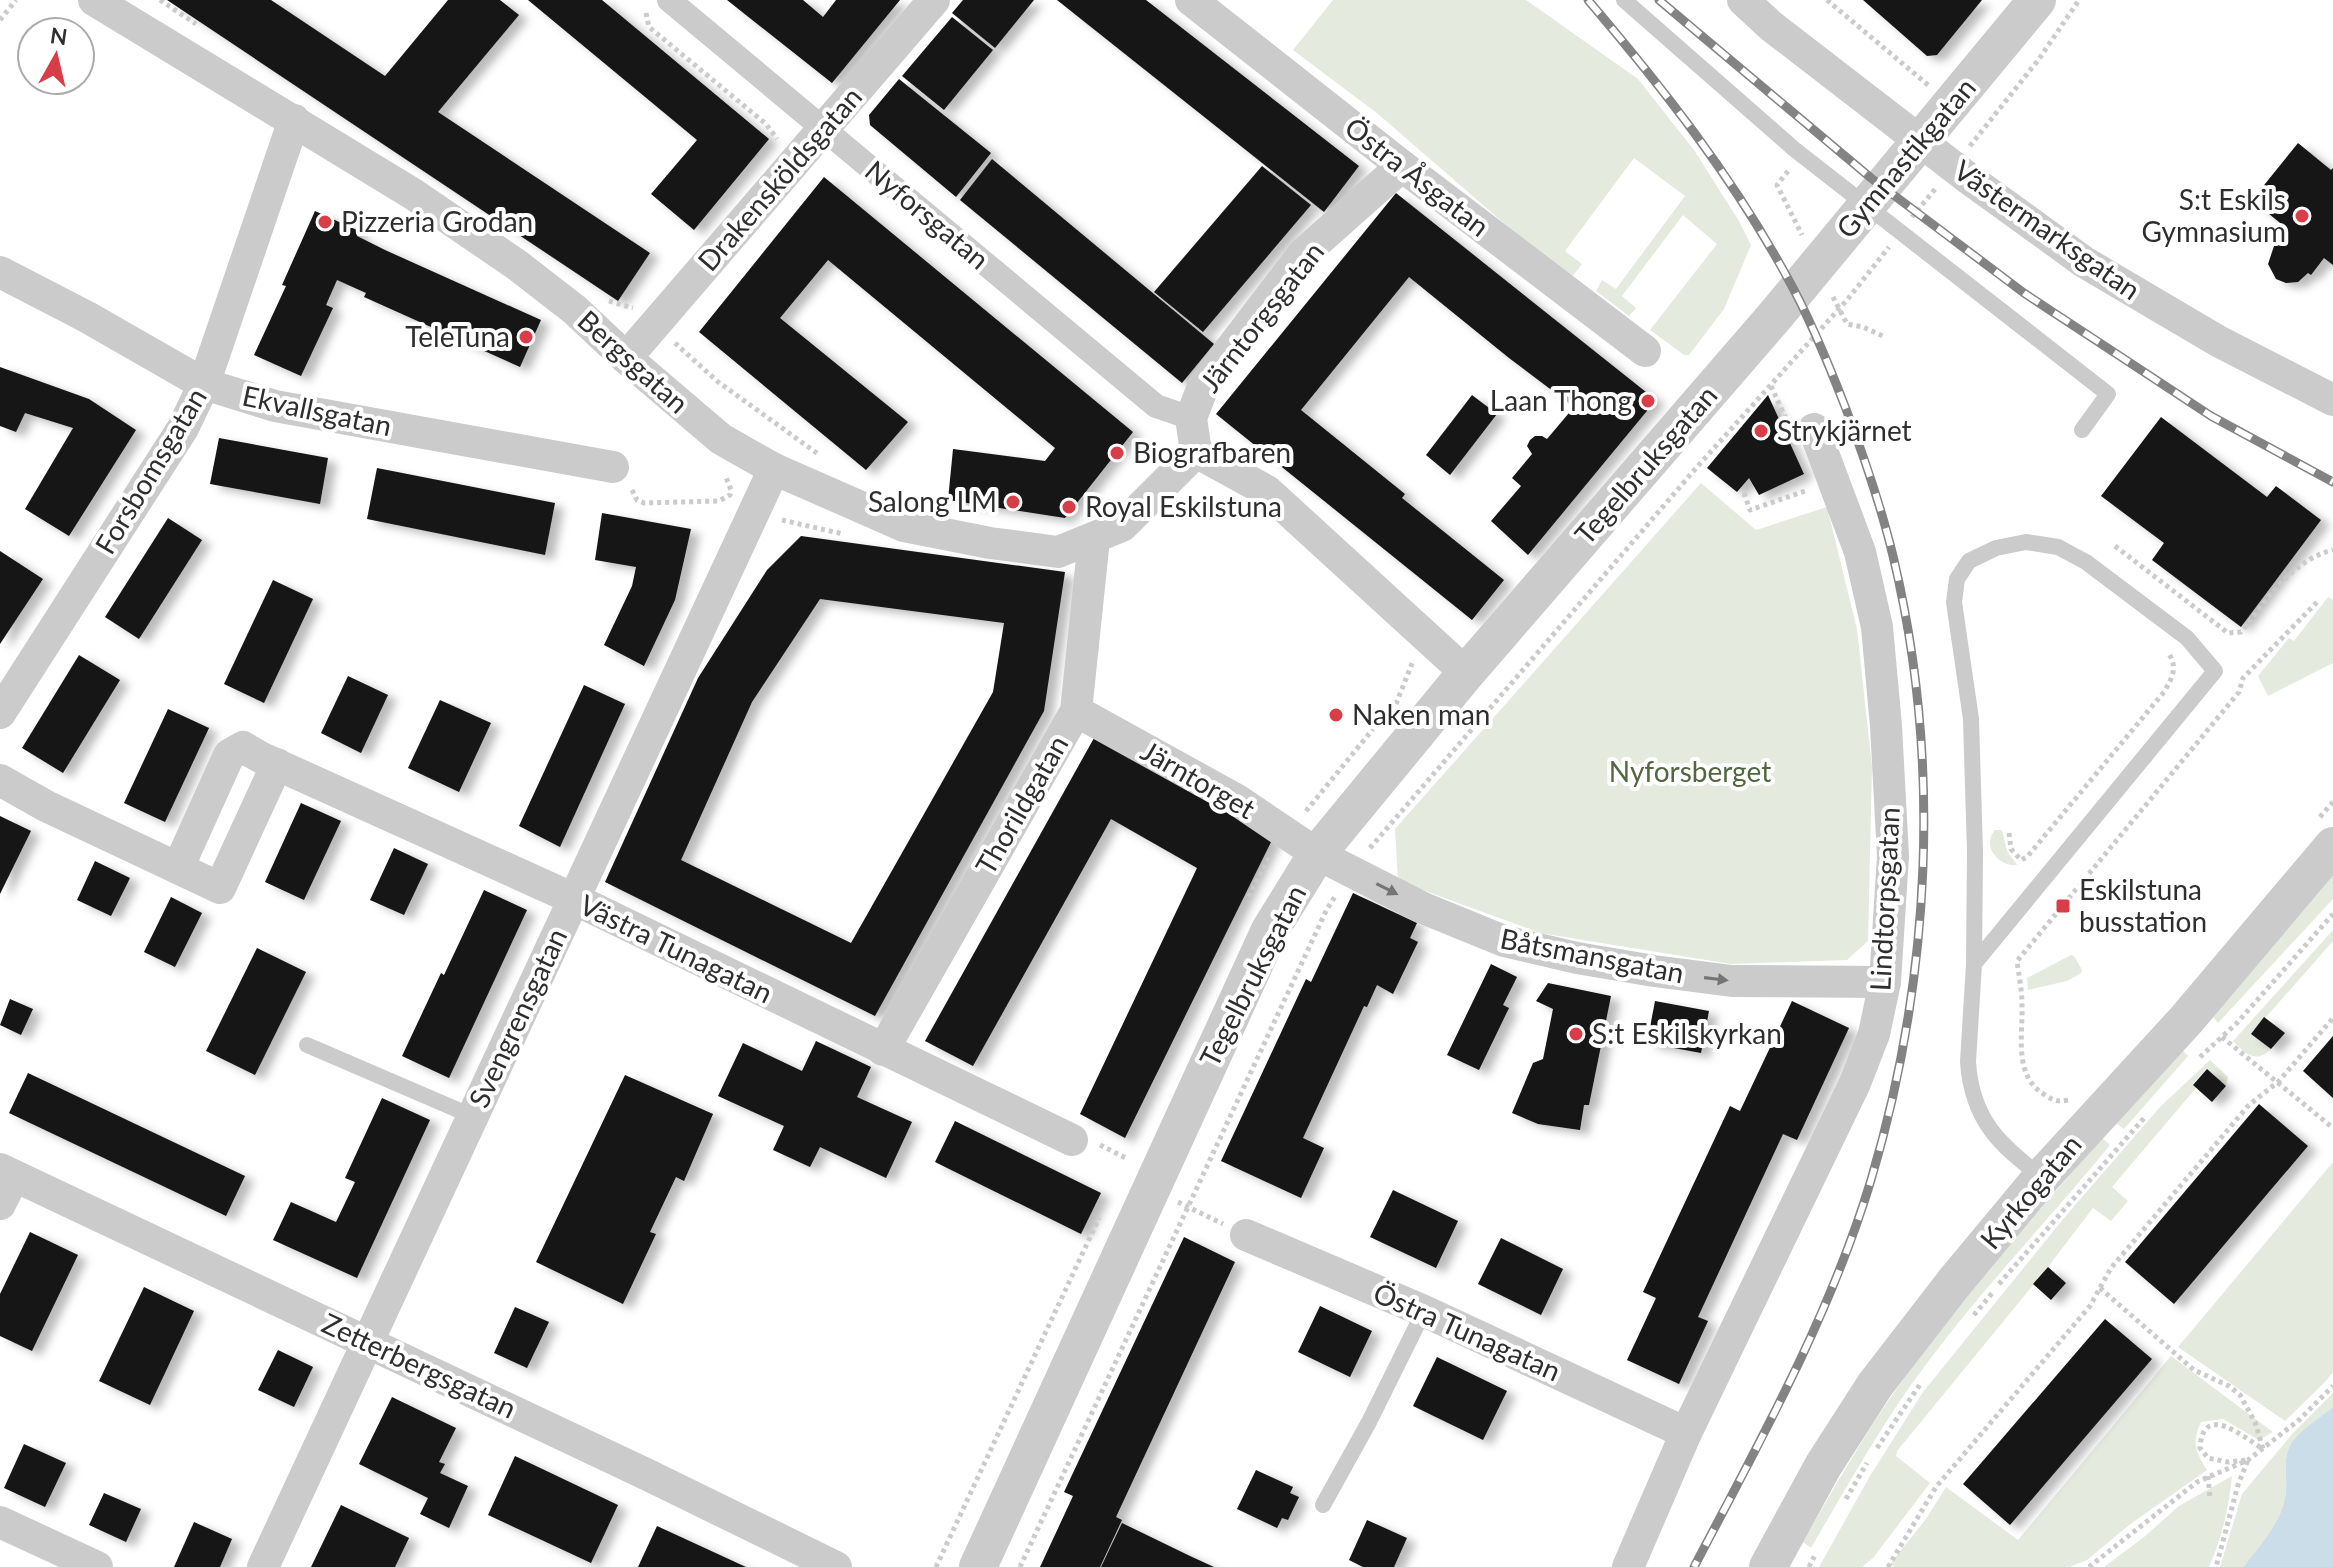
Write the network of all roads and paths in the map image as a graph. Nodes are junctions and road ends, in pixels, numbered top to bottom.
1 (16, 0) edge
2 (94, 0) edge
3 (644, 0) edge
4 (669, 0) edge
5 (934, 0) edge
6 (1191, 0) edge
7 (1624, 0) edge
8 (1743, 0) edge
9 (1827, 0) edge
10 (2037, 0) edge
11 (2079, 0) edge
12 (0, 20) edge
13 (1928, 85) dead end
14 (294, 120) junction
15 (790, 152) junction
16 (1402, 166) junction
17 (1958, 171) junction
18 (1793, 175) dead end
19 (1784, 199) dead end
20 (1904, 227) dead end
21 (1895, 239) dead end
22 (0, 272) edge
23 (1775, 316) joint
24 (1852, 325) dead end
25 (1885, 337) dead end
26 (1645, 351) dead end
27 (626, 358) junction
28 (715, 378) dead end
29 (204, 384) junction
30 (2333, 400) edge
31 (689, 412) junction
32 (1191, 418) junction
33 (1814, 429) dead end
34 (2082, 430) dead end
35 (1196, 452) junction
36 (613, 467) joint
37 (774, 469) junction
38 (724, 474) dead end
39 (1833, 480) junction
40 (1744, 493) dead end
41 (1094, 539) junction
42 (2115, 546) dead end
43 (2333, 550) edge
44 (2319, 600) dead end
45 (2159, 646) dead end
46 (1466, 673) junction
47 (1076, 711) junction
48 (0, 713) edge
49 (277, 764) junction
50 (0, 780) edge
51 (2333, 802) edge
52 (2009, 833) dead end
53 (2322, 836) edge
54 (1317, 854) junction
55 (178, 868) junction
56 (1351, 871) junction
57 (574, 899) junction
58 (2333, 914) edge
59 (1974, 964) junction
60 (1885, 982) junction
61 (2333, 1018) edge
62 (2222, 1037) junction
63 (307, 1045) dead end
64 (883, 1050) junction
65 (2190, 1066) dead end
66 (2279, 1081) junction
67 (2076, 1099) dead end
68 (2152, 1110) dead end
69 (472, 1116) junction
70 (2333, 1128) edge
71 (1072, 1140) dead end
72 (2042, 1177) junction
73 (5, 1183) edge
74 (1246, 1235) dead end
75 (2100, 1288) junction
76 (1424, 1311) junction
77 (1972, 1318) dead end
78 (367, 1341) junction
79 (1929, 1373) dead end
80 (2333, 1386) edge
81 (1686, 1433) junction
82 (2263, 1449) junction
83 (2248, 1460) junction
84 (2208, 1476) junction
85 (2210, 1498) dead end
86 (1323, 1505) dead end
87 (1839, 1510) dead end
88 (0, 1522) edge
89 (1820, 1545) dead end
90 (97, 1567) edge
91 (263, 1567) edge
92 (836, 1567) edge
93 (978, 1567) edge
94 (1020, 1567) edge
95 (1628, 1567) edge
96 (1768, 1567) edge
97 (1809, 1567) edge
98 (1888, 1567) edge
99 (2089, 1567) edge
100 (2216, 1567) edge

1 - 12 path
2 - 14 street, Bergsgatan
3 - 15 path
4 - 32 street, Nyforsgatan
5 - 15 street, Drakensköldsgatan
6 - 16 street, Östra Åsgatan
7 - 34 lane
8 - 17 street, Västermarksgatan
9 - 13 path
10 - 23 street, Gymnastikgatan
11 - 17 path
14 - 27 street, Bergsgatan
14 - 29 street, Forsbomsgatan
15 - 27 street, Drakensköldsgatan
16 - 26 street, Östra Åsgatan
16 - 32 street, Järntorgsgatan
17 - 20 path
17 - 30 street, Västermarksgatan
18 - 19 path
21 - 56 path
22 - 29 street, Ekvallsgatan
23 - 46 street, Tegelbruksgatan
24 - 25 path
27 - 31 street, Bergsgatan
28 - 31 path
29 - 36 street, Ekvallsgatan
29 - 48 street, Forsbomsgatan
31 - 37 street, Bergsgatan
32 - 35 street, Järntorgsgatan
33 - 39 street, Lindtorpsgatan
35 - 41 street, Bergsgatan
35 - 46 street
36 - 38 path
37 - 41 street, Bergsgatan
37 - 57 street, Svengrensgatan
39 - 40 path
39 - 60 street, Lindtorpsgatan
41 - 47 street, Thorildgatan
42 - 43 path
44 - 67 path
45 - 52 path
46 - 54 street, Tegelbruksgatan
47 - 54 street, Järntorget
47 - 64 street, Thorildgatan
49 - 55 street, Västra Tunagatan
49 - 55 street
49 - 57 street, Västra Tunagatan
50 - 55 street
51 - 53 path
53 - 72 street, Kyrkogatan
54 - 56 street, Båtsmansgatan
54 - 93 street, Tegelbruksgatan
56 -> 60 street, Båtsmansgatan
56 - 94 path
57 - 64 street, Västra Tunagatan
57 - 69 street, Svengrensgatan
58 - 62 path
59 - 59 lane
59 - 72 lane
60 - 81 street, Lindtorpsgatan
61 - 66 path
62 - 65 path
62 - 66 path
63 - 69 lane
64 - 71 street, Västra Tunagatan
66 - 70 path
66 - 75 path
68 - 77 path
69 - 78 street, Svengrensgatan
72 - 96 street, Kyrkogatan
73 - 78 street, Zetterbergsgatan
74 - 76 street, Östra Tunagatan
75 - 82 path
75 - 98 path
76 - 81 street, Östra Tunagatan
76 - 86 lane
78 - 91 street, Svengrensgatan
78 - 92 street, Zetterbergsgatan
79 - 87 path
80 - 82 path
81 - 95 street
82 - 83 path
82 - 83 path
83 - 84 path
83 - 100 path
84 - 85 path
84 - 99 path
88 - 90 street
89 - 97 path

